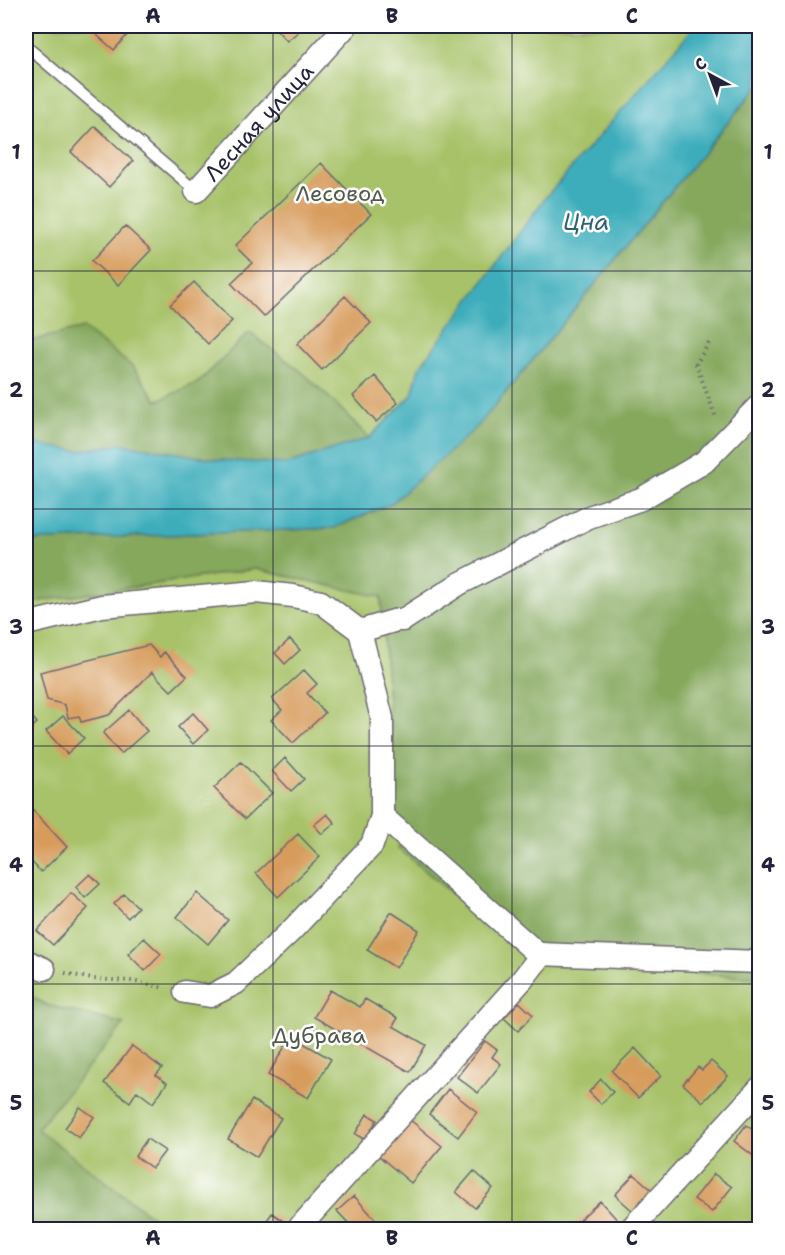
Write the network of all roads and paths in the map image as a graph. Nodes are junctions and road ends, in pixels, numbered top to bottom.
1 (346, 26) edge
2 (26, 46) edge
3 (196, 191) joint
4 (710, 343) dead end
5 (759, 405) edge
6 (724, 441) junction
7 (26, 624) edge
8 (360, 632) junction
9 (382, 816) junction
10 (542, 954) junction
11 (759, 962) edge
12 (35, 965) edge
13 (185, 992) joint
14 (759, 1088) edge
15 (297, 1230) edge
16 (630, 1230) edge

1 - 3 street, Лесная улица
2 - 3 lane
4 - 6 path
5 - 6 street
6 - 8 street
7 - 8 street
8 - 9 street
9 - 10 street
9 - 13 street
10 - 11 street
10 - 15 street
12 - 13 path
14 - 16 street

